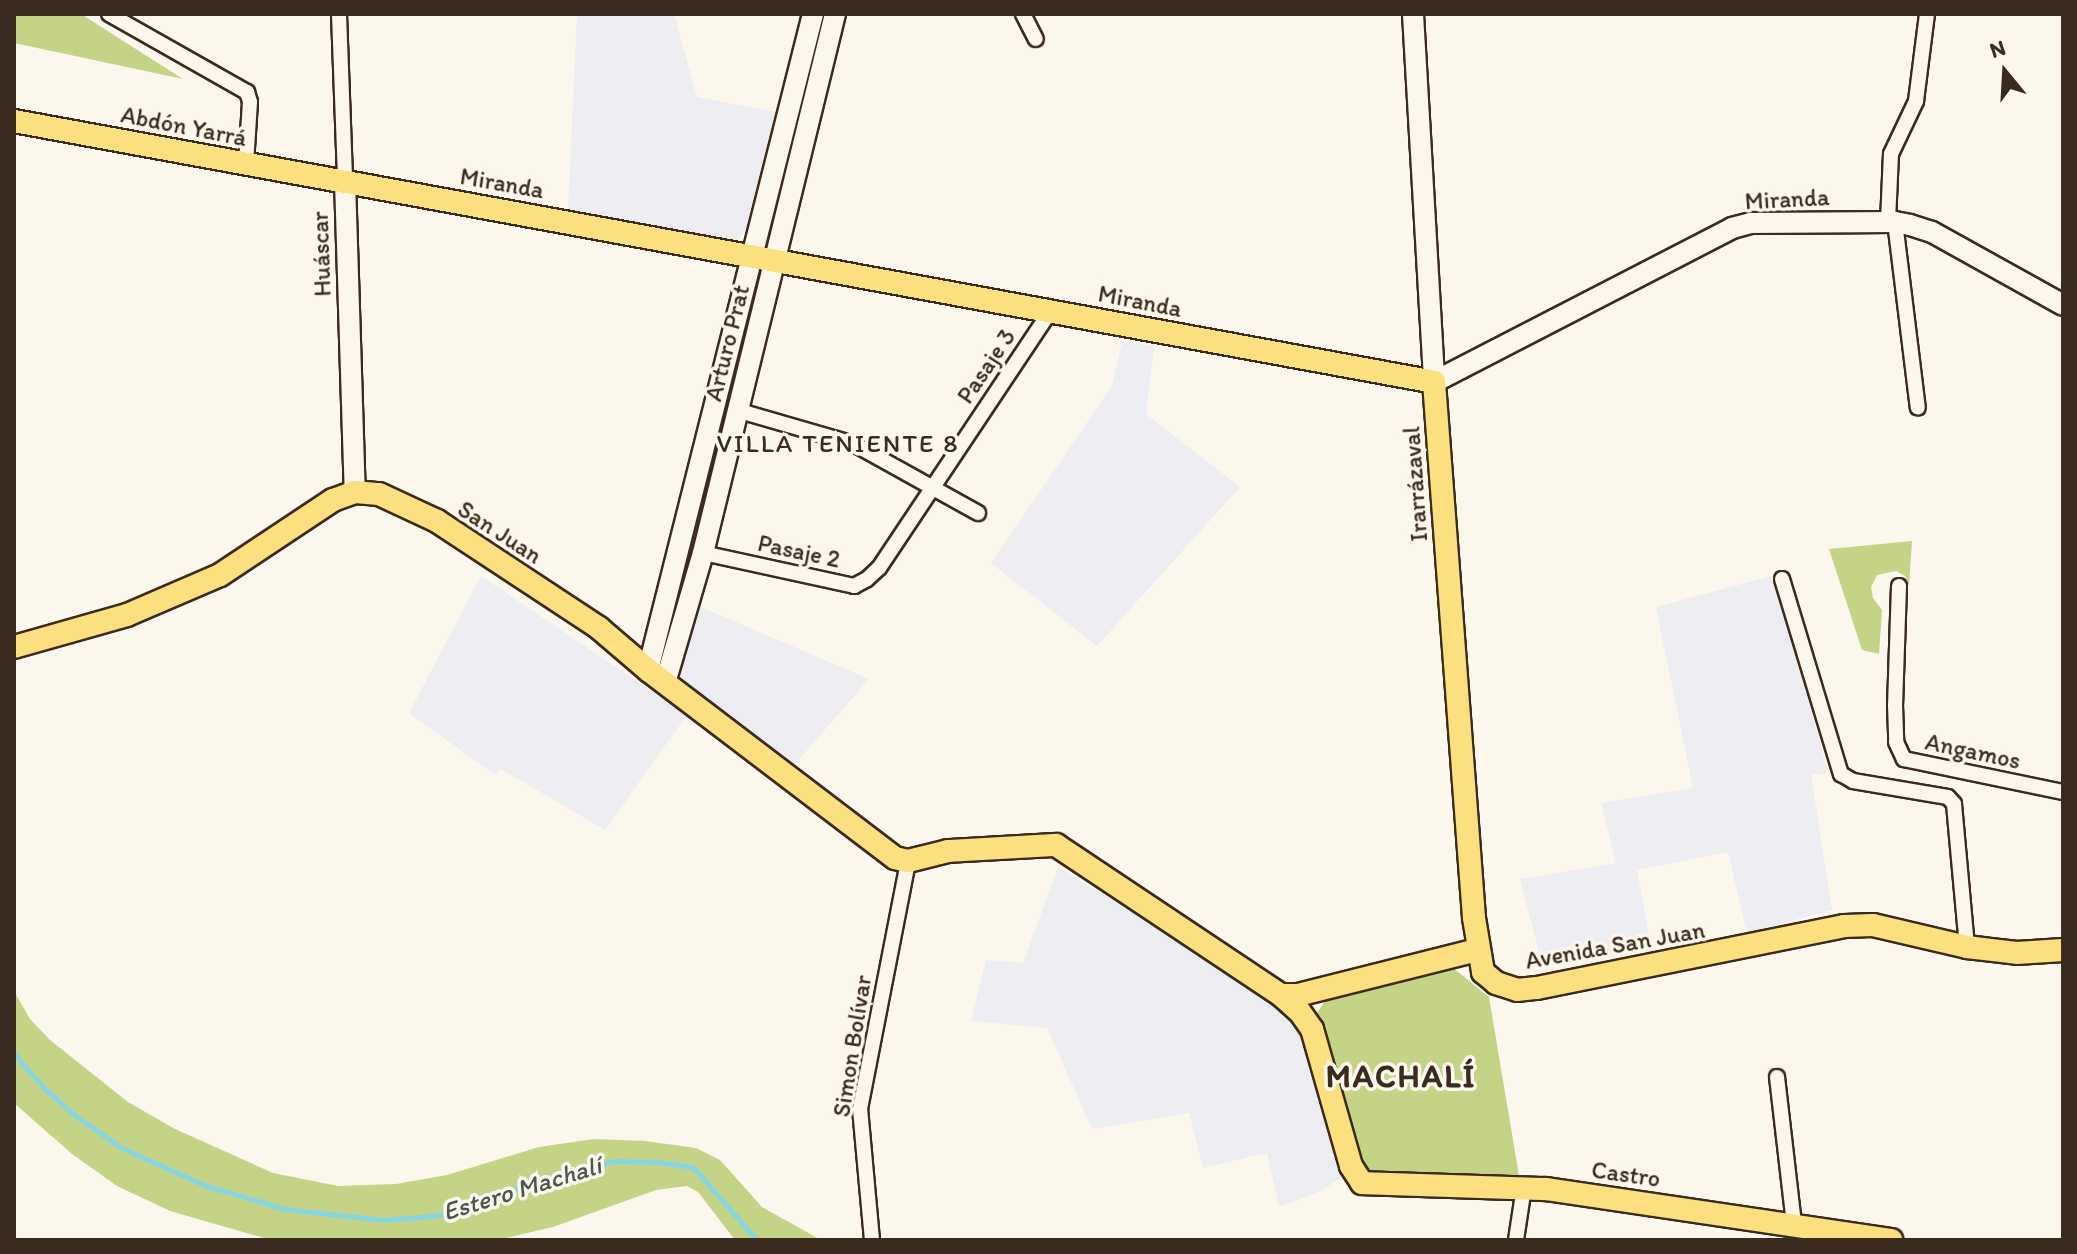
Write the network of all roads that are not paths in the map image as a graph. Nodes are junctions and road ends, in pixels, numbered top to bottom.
1 (109, 14) edge
2 (339, 14) edge
3 (813, 14) edge
4 (835, 14) edge
5 (1023, 14) edge
6 (1413, 14) edge
7 (1927, 14) edge
8 (1036, 39) dead end
9 (14, 121) edge
10 (246, 164) junction
11 (345, 181) junction
12 (1892, 222) junction
13 (764, 256) junction
14 (2063, 305) edge
15 (1051, 310) junction
16 (1434, 382) junction
17 (1918, 408) dead end
18 (736, 410) junction
19 (931, 487) junction
20 (355, 492) junction
21 (978, 513) dead end
22 (703, 553) junction
23 (1782, 579) dead end
24 (1899, 586) dead end
25 (14, 647) edge
26 (656, 676) junction
27 (2063, 792) edge
28 (908, 861) junction
29 (1967, 947) junction
30 (1477, 950) junction
31 (2063, 950) edge
32 (1281, 995) junction
33 (1777, 1077) dead end
34 (1524, 1187) junction
35 (1794, 1224) junction
36 (872, 1240) edge
37 (1516, 1240) edge
38 (1891, 1240) edge

1 - 10 street
2 - 11 street, Huáscar
3 - 13 main road, Arturo Prat
4 - 13 main road, Arturo Prat
5 - 8 street
6 - 16 main road, Irarrázaval
7 - 12 street
9 - 10 main road, Abdón Yarrá
10 - 11 main road, Abdón Yarrá
11 - 13 main road, Miranda
11 - 20 main road, Huáscar
12 - 14 main road, Miranda
12 - 16 main road, Miranda
12 - 17 street
13 - 15 main road, Miranda
13 - 18 main road, Arturo Prat
13 - 26 main road, Arturo Prat
15 - 16 main road, Miranda
15 - 19 street, Pasaje 3
16 - 30 main road, Irarrázaval
18 - 19 street
18 - 22 main road, Arturo Prat
19 - 21 street
19 - 22 street, Pasaje 2
20 - 25 main road
20 - 26 main road, San Juan
22 - 26 main road, Arturo Prat
23 - 29 street
24 - 27 street, Angamos
26 - 28 main road, San Juan
28 - 32 main road
28 - 36 street, Simon Bolívar
29 - 30 main road, Avenida San Juan
29 - 31 main road, Avenida San Juan
30 - 32 main road
32 - 34 main road, Castro
33 - 35 street
34 - 35 main road, Castro
34 - 37 street
35 - 38 main road, Castro

